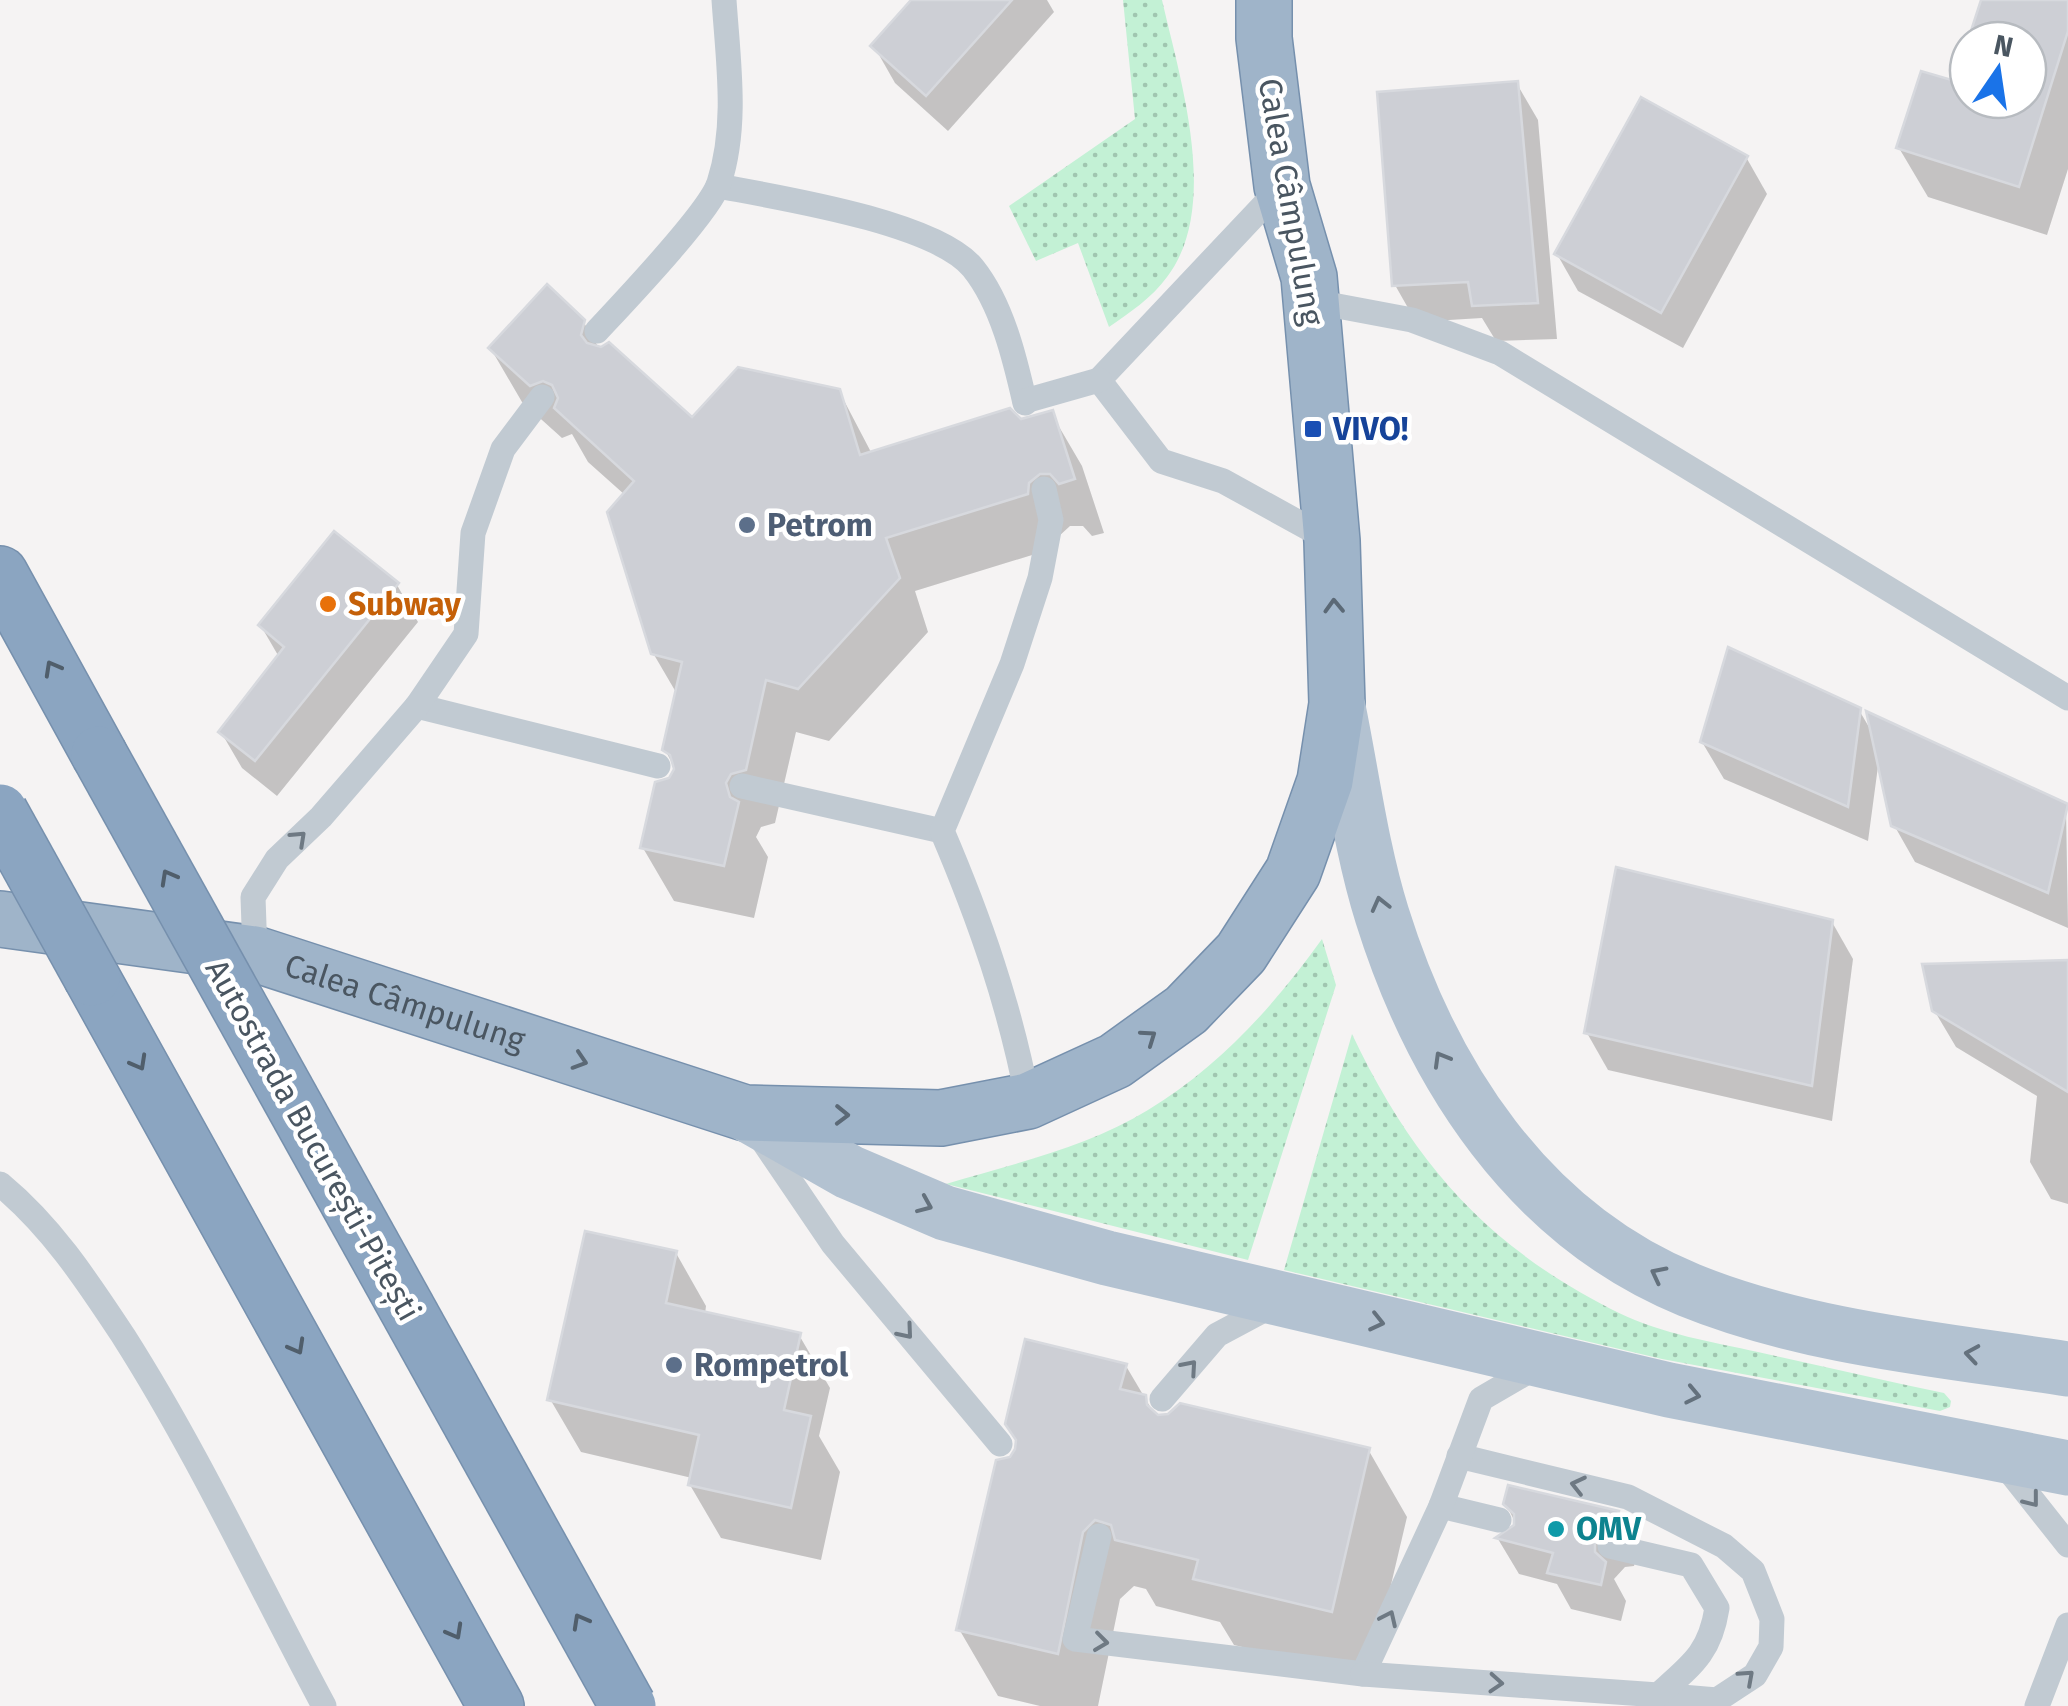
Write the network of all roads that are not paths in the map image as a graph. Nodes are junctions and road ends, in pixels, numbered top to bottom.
1 (724, 0) edge
2 (1258, 13) edge
3 (718, 186) junction
4 (1282, 186) junction
5 (1311, 301) junction
6 (597, 331) dead end
7 (1099, 380) junction
8 (542, 397) dead end
9 (1044, 489) dead end
10 (1332, 541) junction
11 (0, 574) edge
12 (2068, 698) edge
13 (1338, 704) junction
14 (418, 706) junction
15 (658, 766) dead end
16 (742, 786) dead end
17 (0, 812) edge
18 (942, 831) junction
19 (0, 919) edge
20 (255, 954) junction
21 (1028, 1102) junction
22 (745, 1113) junction
23 (0, 1184) edge
24 (1282, 1300) junction
25 (1545, 1361) junction
26 (2068, 1369) edge
27 (1162, 1399) dead end
28 (1000, 1444) dead end
29 (1996, 1455) junction
30 (1460, 1456) junction
31 (2068, 1468) edge
32 (1441, 1506) junction
33 (1500, 1520) dead end
34 (1668, 1520) junction
35 (1099, 1536) dead end
36 (2068, 1545) edge
37 (1610, 1546) dead end
38 (1691, 1565) junction
39 (2068, 1625) edge
40 (1364, 1674) junction
41 (1658, 1694) junction
42 (324, 1706) edge
43 (496, 1706) edge
44 (628, 1706) edge
45 (2038, 1706) edge

1 - 3 lane
2 - 4 highway, Calea Câmpulung
3 - 6 lane
3 - 7 lane
4 - 5 highway, Calea Câmpulung
4 - 7 lane
5 - 10 highway, Calea Câmpulung
5 - 12 lane
7 - 10 lane
8 - 14 lane
9 - 18 lane
13 -> 10 highway, Calea Câmpulung
44 -> 11 highway, Autostrada București-Pitești, bridge
21 -> 13 highway, Calea Câmpulung
26 -> 13 main road
14 - 15 lane
20 -> 14 lane
16 - 18 lane
17 -> 43 highway, bridge
18 - 21 lane
19 - 20 highway, Calea Câmpulung
20 -> 22 highway, Calea Câmpulung
22 -> 21 highway, Calea Câmpulung
22 -> 24 main road
22 -> 28 lane
23 - 42 lane
24 -> 25 main road
27 -> 24 lane
25 -> 29 main road
25 - 30 lane
29 - 31 main road
29 -> 36 lane
30 - 32 lane
34 -> 30 lane
32 - 33 lane
40 -> 32 lane
34 - 38 lane
41 -> 34 lane
35 -> 40 lane
37 - 38 lane
38 - 41 lane
39 - 45 lane
40 -> 41 lane

